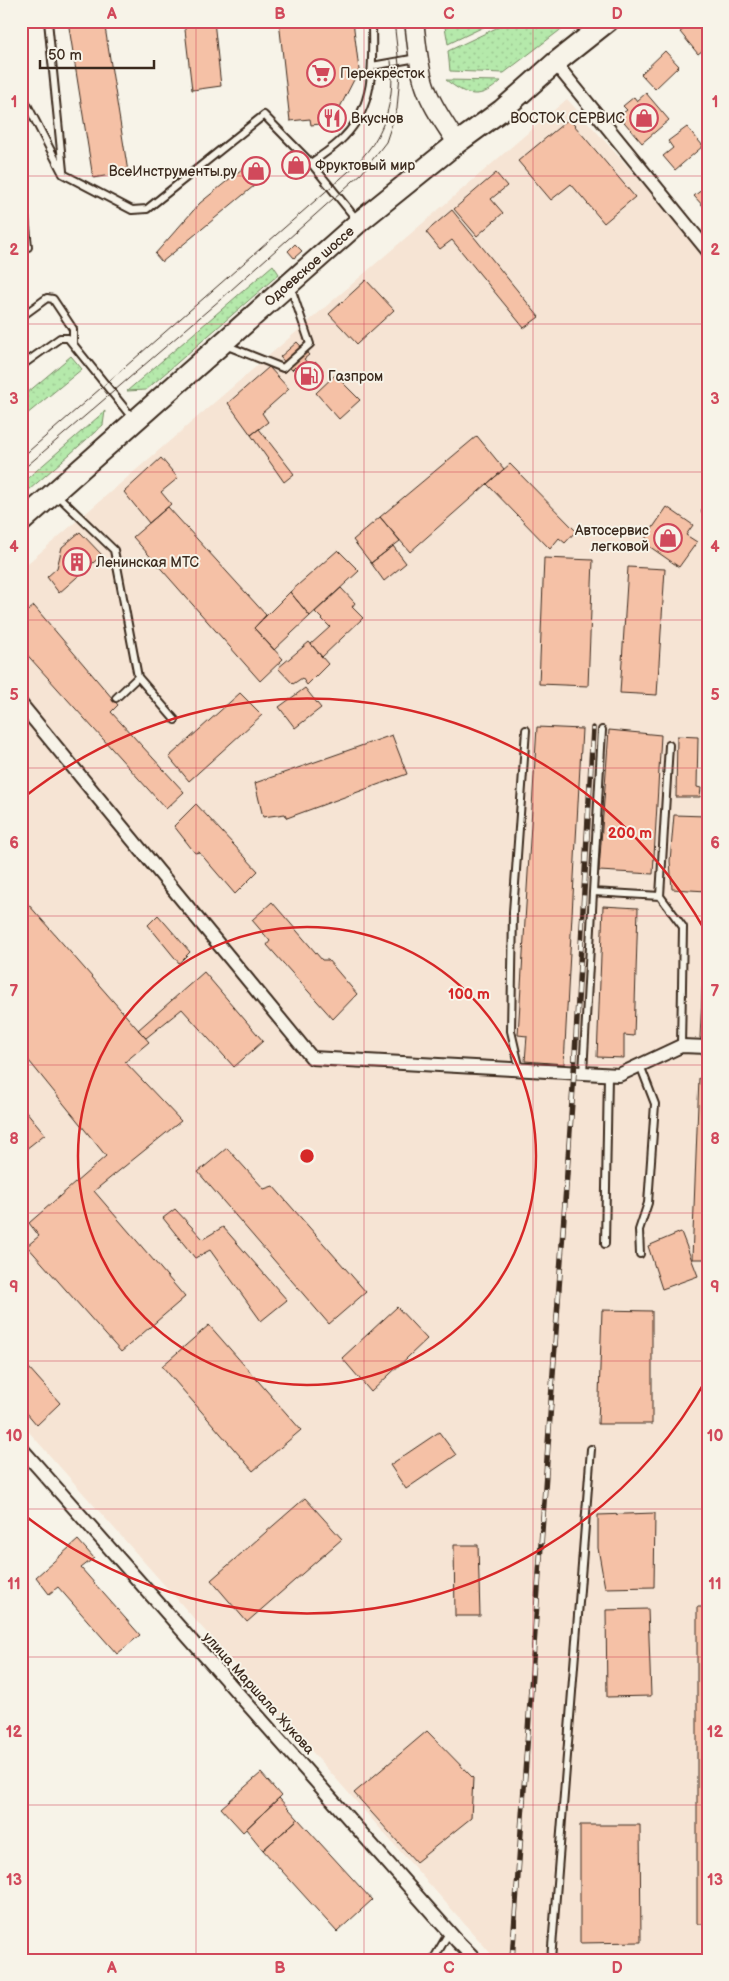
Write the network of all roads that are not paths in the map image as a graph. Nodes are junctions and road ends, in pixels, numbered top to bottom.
1 (48, 21) edge
2 (414, 21) edge
3 (608, 21) edge
4 (372, 27) dead end
5 (418, 57) junction
6 (555, 63) junction
7 (372, 66) junction
8 (21, 93) edge
9 (457, 143) junction
10 (311, 164) junction
11 (63, 174) junction
12 (21, 176) edge
13 (359, 222) junction
14 (28, 247) dead end
15 (708, 251) edge
16 (289, 283) junction
17 (21, 317) edge
18 (73, 343) junction
19 (221, 344) junction
20 (21, 366) edge
21 (135, 421) junction
22 (54, 493) junction
23 (21, 522) edge
24 (138, 677) junction
25 (116, 698) dead end
26 (21, 704) edge
27 (175, 720) dead end
28 (526, 730) dead end
29 (602, 730) dead end
30 (669, 745) dead end
31 (593, 892) junction
32 (660, 896) junction
33 (681, 1046) junction
34 (708, 1047) edge
35 (640, 1065) junction
36 (520, 1070) junction
37 (583, 1073) junction
38 (608, 1075) junction
39 (605, 1244) dead end
40 (640, 1254) dead end
41 (21, 1448) edge
42 (591, 1449) dead end
43 (450, 1931) junction
44 (474, 1959) edge
45 (433, 1960) edge
46 (551, 1960) edge

1 - 11 lane
2 - 5 street
3 - 6 main road, Одоевское шоссе
4 - 7 lane
5 - 7 lane
5 - 9 street
6 - 9 main road, Одоевское шоссе
6 - 15 street
7 - 10 lane
8 - 11 lane
9 - 13 main road, Одоевское шоссе
10 - 11 lane
10 - 13 lane
12 - 14 lane
13 - 16 main road, Одоевское шоссе
16 - 19 main road, Одоевское шоссе
16 - 19 lane
17 - 18 lane
18 - 20 lane
18 - 21 lane
19 - 21 main road, Одоевское шоссе
21 - 22 main road, Одоевское шоссе
22 - 23 main road, Одоевское шоссе
22 - 24 lane
24 - 25 lane
24 - 27 lane
26 - 36 street
28 - 36 lane
29 - 31 lane
30 - 32 lane
31 - 32 lane
31 - 37 lane
32 - 33 lane
33 - 34 street
33 - 35 street
35 - 38 street
35 - 40 lane
36 - 37 street
37 - 38 street
38 - 39 lane
41 - 43 street, улица Маршала Жукова
42 - 46 lane
43 - 44 street, улица Маршала Жукова
43 - 45 lane

